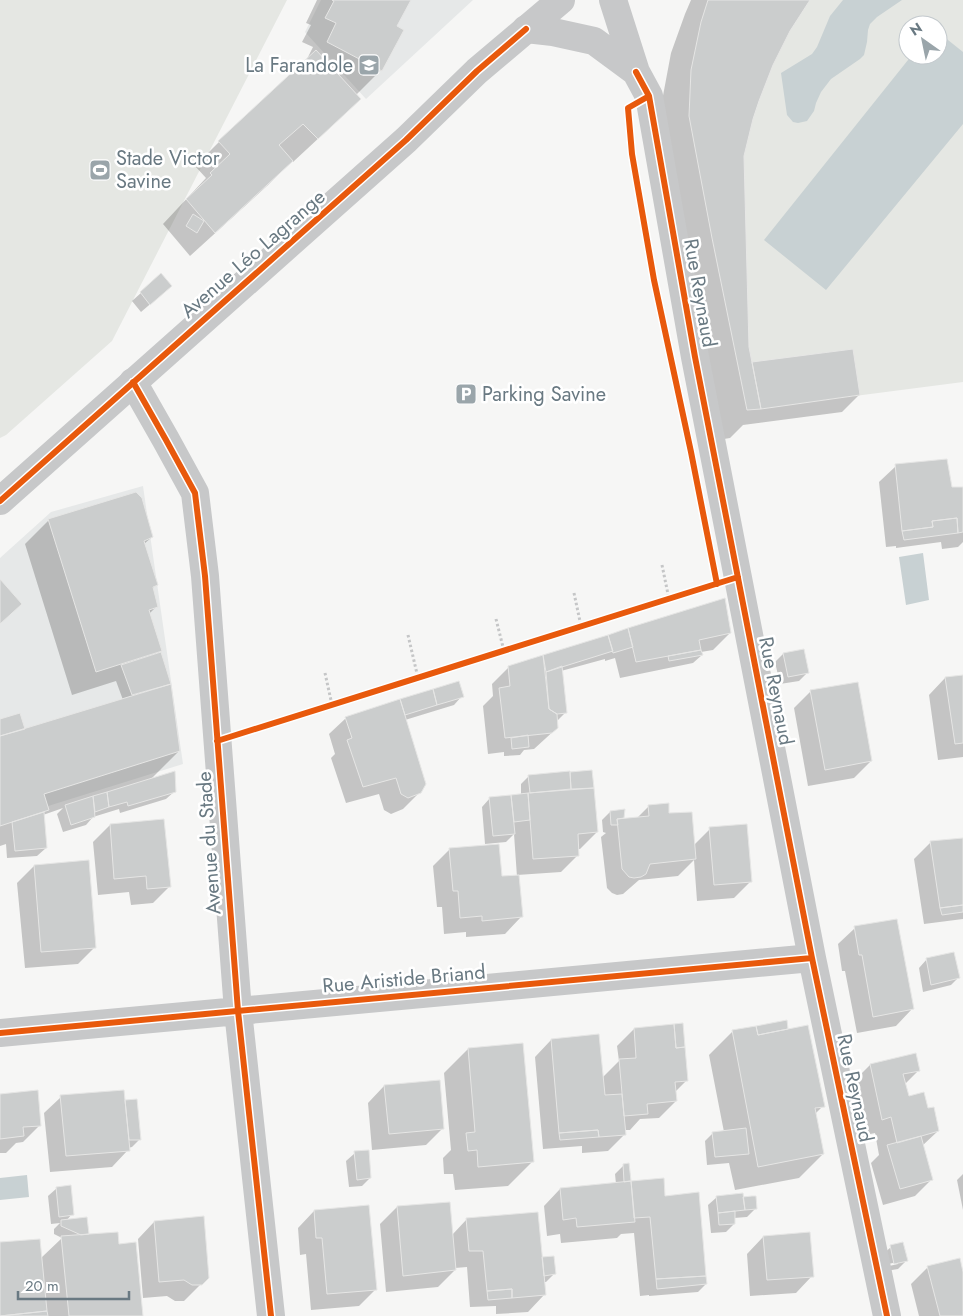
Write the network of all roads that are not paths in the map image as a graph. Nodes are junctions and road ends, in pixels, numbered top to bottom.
1 (561, 0) edge
2 (613, 0) edge
3 (526, 28) junction
4 (636, 72) junction
5 (133, 382) junction
6 (0, 501) edge
7 (812, 958) junction
8 (238, 1011) junction
9 (0, 1033) edge
10 (272, 1316) edge
11 (887, 1316) edge

1 - 3 street, Avenue Léo Lagrange
2 - 4 street, Rue Reynaud
3 - 4 street, Rue Reynaud
3 - 5 street, Avenue Léo Lagrange
4 - 7 street, Rue Reynaud
5 - 6 street, Avenue Léo Lagrange
5 - 8 street, Avenue du Stade
7 - 8 street, Rue Aristide Briand
7 - 11 street, Rue Reynaud
8 - 9 street, Rue Aristide Briand
8 - 10 street, Avenue du Stade

